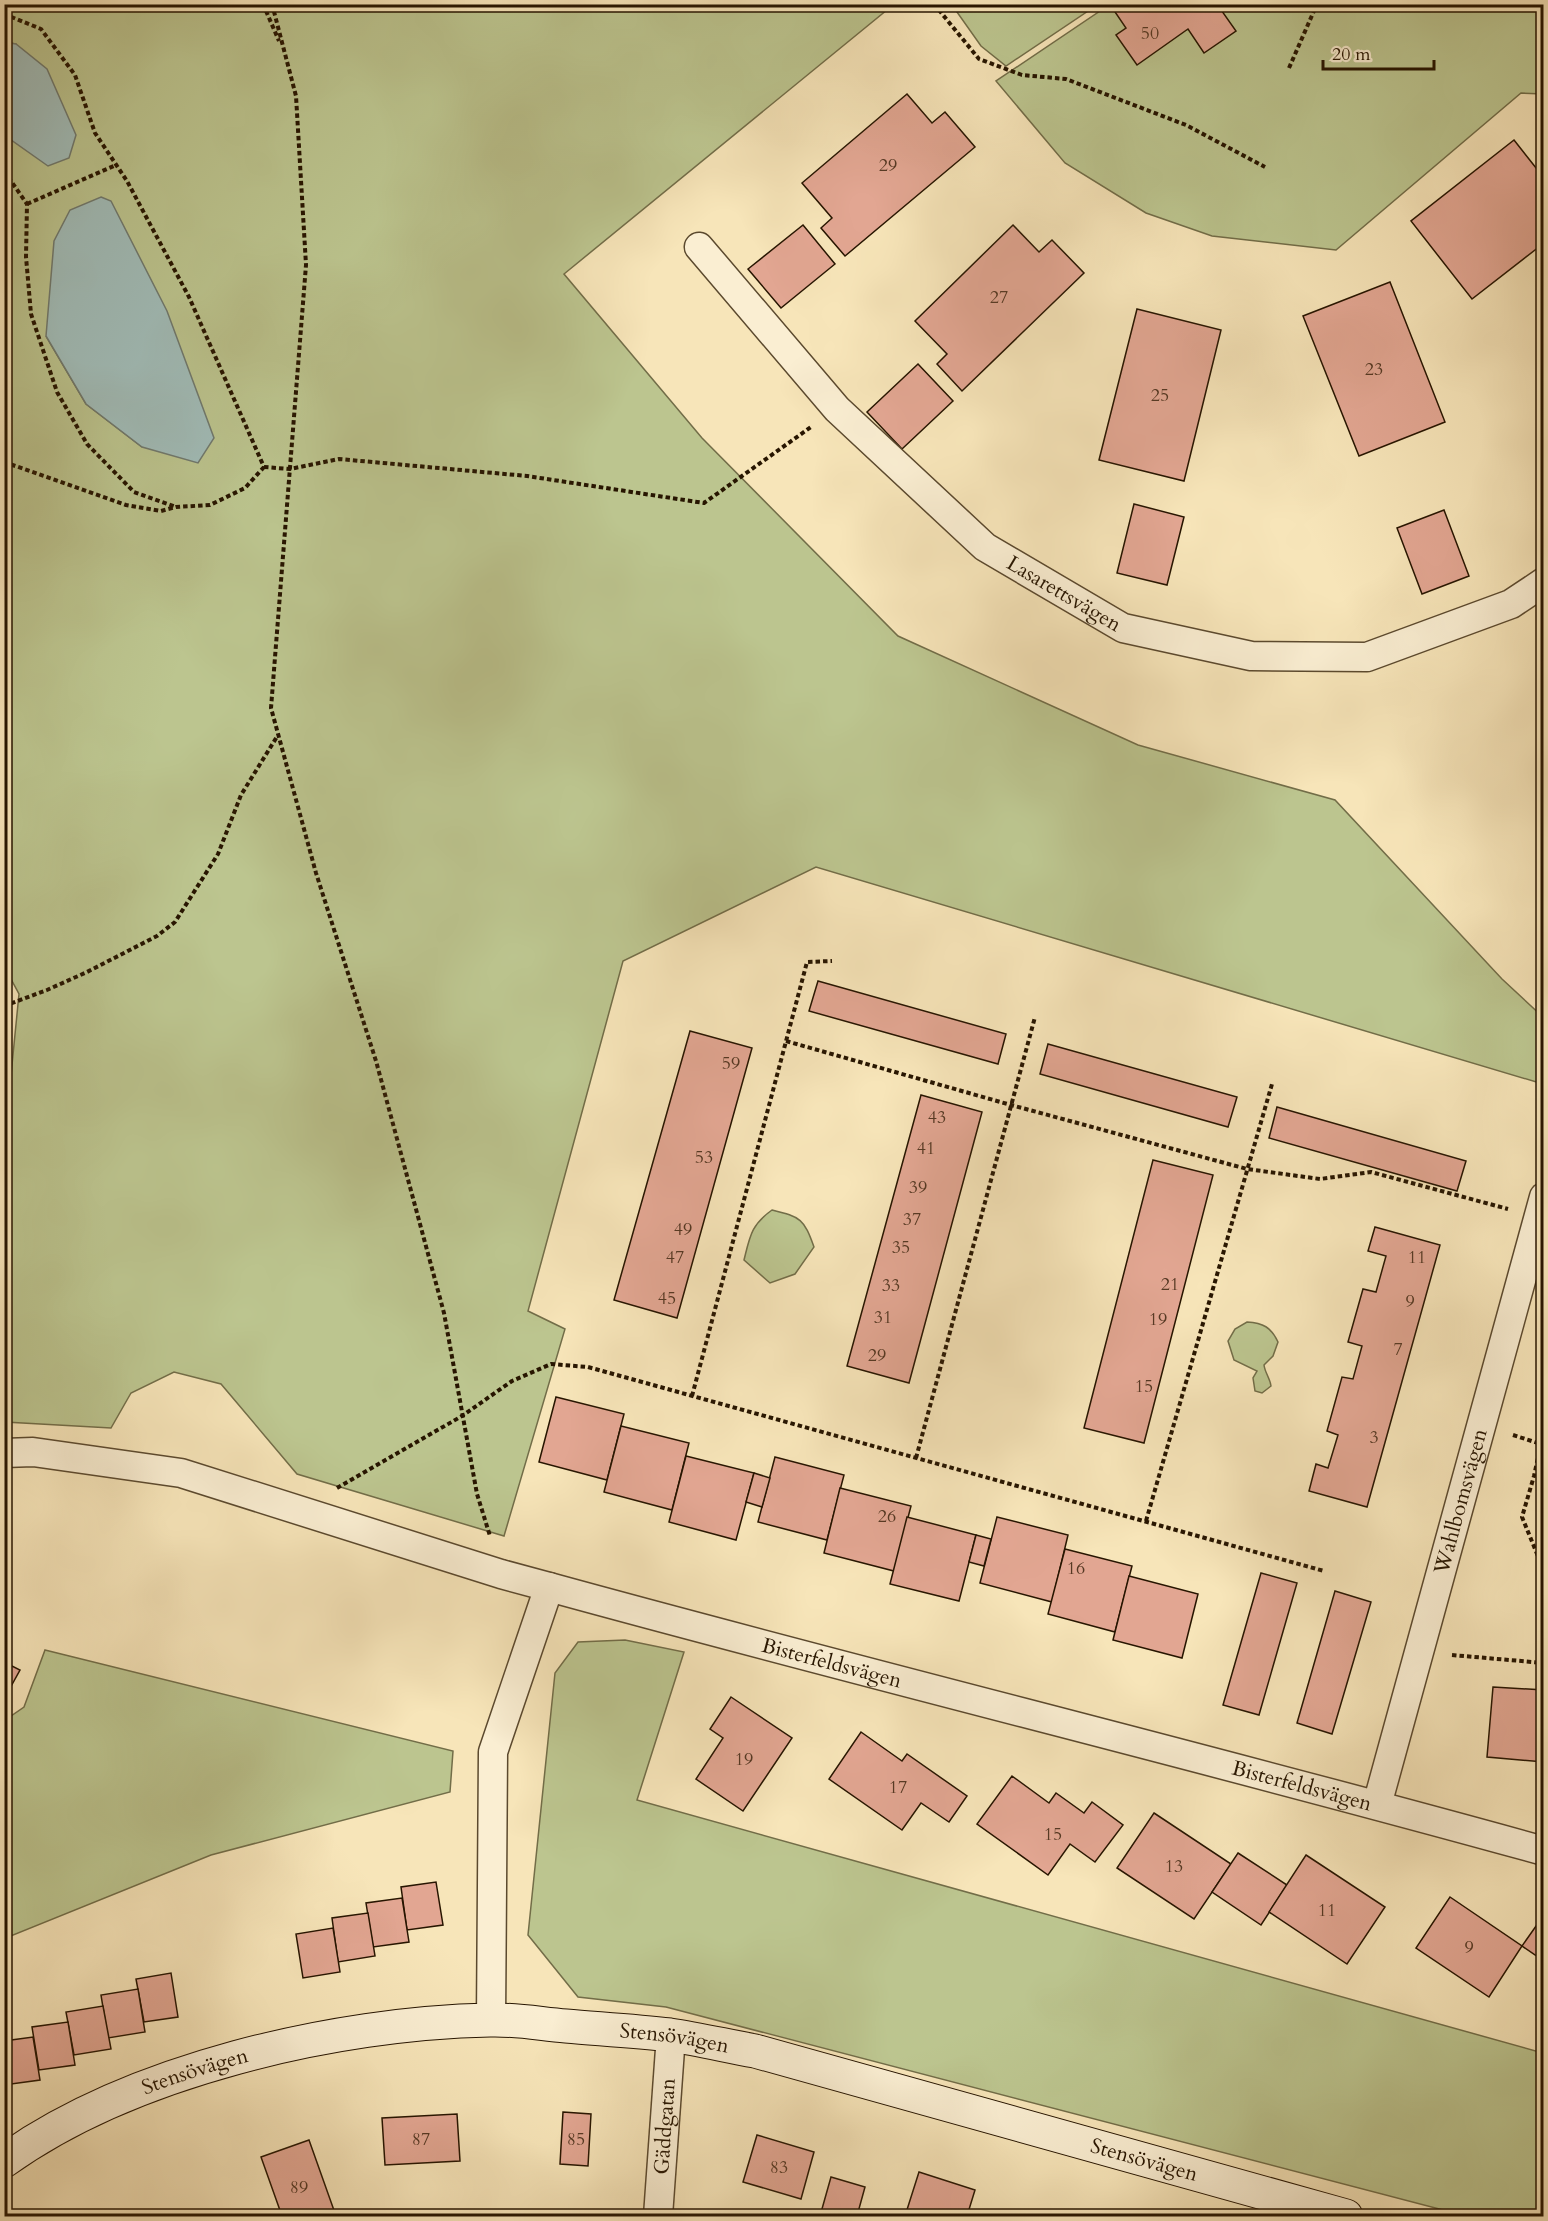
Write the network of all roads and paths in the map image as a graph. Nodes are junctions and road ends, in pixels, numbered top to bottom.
1 (263, 4) edge
2 (272, 4) edge
3 (934, 4) edge
4 (1317, 4) edge
5 (4, 14) edge
6 (284, 52) junction
7 (1288, 68) dead end
8 (116, 165) junction
9 (1264, 167) dead end
10 (4, 171) edge
11 (27, 204) junction
12 (699, 247) dead end
13 (837, 409) junction
14 (4, 462) edge
15 (264, 467) junction
16 (290, 469) junction
17 (177, 507) junction
18 (1544, 582) edge
19 (278, 735) junction
20 (832, 961) dead end
21 (4, 1006) edge
22 (1035, 1017) dead end
23 (786, 1041) junction
24 (1272, 1084) dead end
25 (1011, 1106) junction
26 (1247, 1169) junction
27 (1541, 1208) edge
28 (692, 1396) junction
29 (462, 1416) junction
30 (1540, 1444) dead end
31 (4, 1453) edge
32 (916, 1458) junction
33 (301, 1512) junction
34 (1146, 1521) junction
35 (1324, 1571) dead end
36 (1544, 1571) edge
37 (501, 1574) junction
38 (549, 1587) junction
39 (1419, 1652) junction
40 (1544, 1663) edge
41 (1377, 1805) junction
42 (1544, 1851) edge
43 (491, 2019) junction
44 (670, 2035) junction
45 (4, 2161) edge
46 (658, 2217) edge
47 (1346, 2217) edge

1 - 6 path
2 - 6 path
3 - 9 path
4 - 7 path
5 - 8 path
6 - 16 path
8 - 11 path
8 - 15 path
10 - 11 path
11 - 17 path
12 - 13 street, Lasarettsvägen
13 - 16 path
13 - 18 street, Lasarettsvägen
14 - 17 path
15 - 16 path
15 - 17 path
16 - 19 path
19 - 21 path
19 - 29 path
20 - 23 path
22 - 25 path
23 - 25 path
23 - 28 path
24 - 26 path
25 - 26 path
25 - 32 path
26 - 27 path
26 - 34 path
27 - 39 street, Wahlbomsvägen
28 - 29 path
28 - 32 path
29 - 33 path
29 - 37 path
30 - 36 path
31 - 33 street, Bisterfeldsvägen
32 - 34 path
33 - 37 street, Bisterfeldsvägen
34 - 35 path
37 - 38 street, Bisterfeldsvägen
38 - 41 street, Bisterfeldsvägen
38 - 43 street
39 - 40 path
39 - 41 street, Wahlbomsvägen
41 - 42 street, Bisterfeldsvägen
43 - 44 street, Stensövägen
43 - 45 street, Stensövägen
44 - 46 street, Gäddgatan
44 - 47 street, Stensövägen

